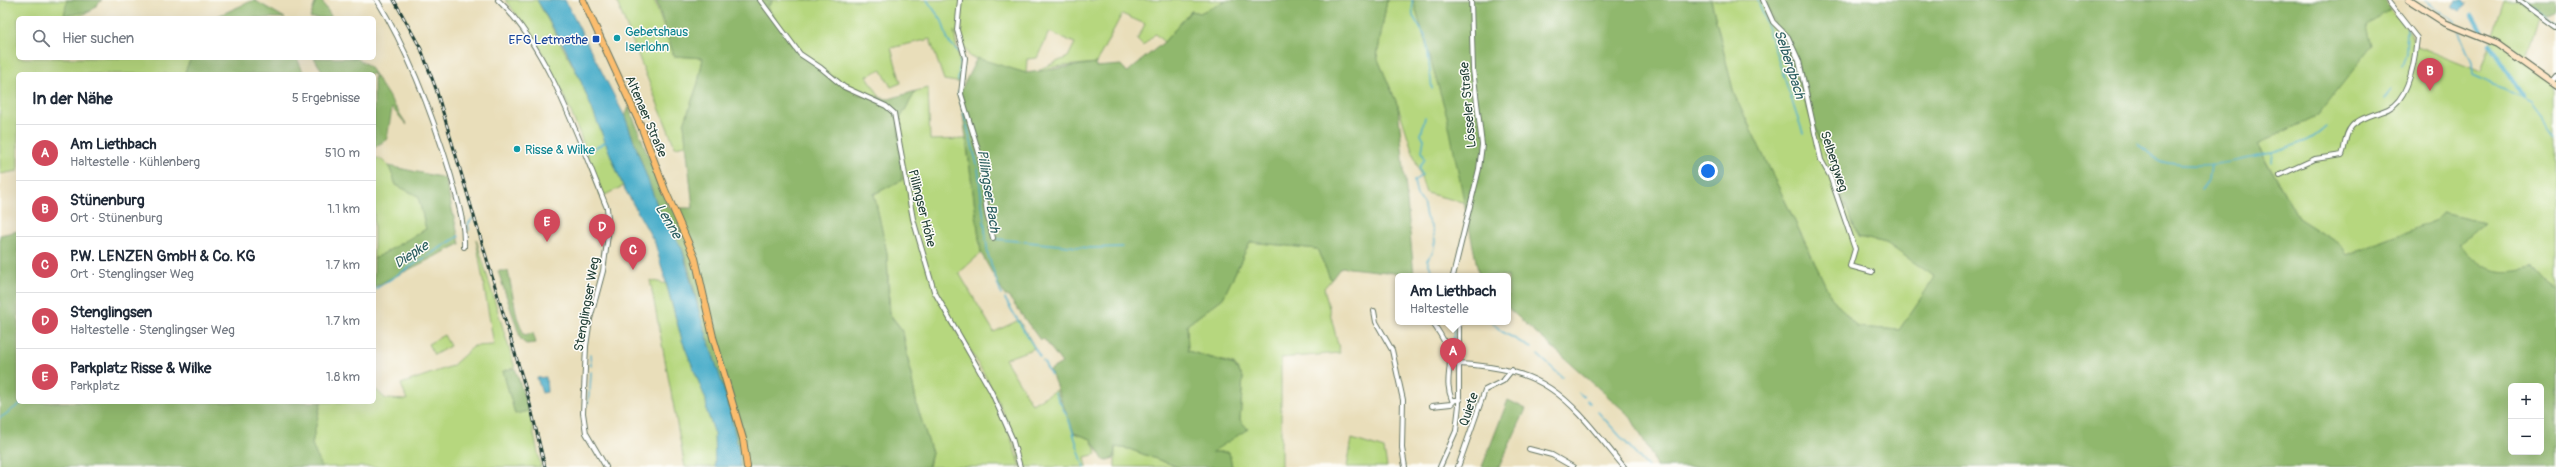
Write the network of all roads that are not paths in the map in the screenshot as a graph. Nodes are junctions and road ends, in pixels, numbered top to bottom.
1 (377, 0) edge
2 (498, 0) edge
3 (583, 0) edge
4 (760, 0) edge
5 (960, 0) edge
6 (1471, 0) edge
7 (1763, 0) edge
8 (2387, 0) edge
9 (2409, 0) edge
10 (2519, 0) edge
11 (2556, 27) edge
12 (2556, 77) edge
13 (2554, 84) edge
14 (2280, 175) dead end
15 (992, 238) dead end
16 (464, 247) dead end
17 (1872, 272) dead end
18 (1455, 273) edge
19 (1374, 311) dead end
20 (1434, 325) edge
21 (1459, 325) edge
22 (1459, 364) junction
23 (1512, 370) junction
24 (1460, 400) junction
25 (1454, 401) junction
26 (1432, 406) dead end
27 (1529, 449) dead end
28 (606, 467) edge
29 (747, 467) edge
30 (1020, 467) edge
31 (1405, 467) edge
32 (1440, 467) edge
33 (1458, 467) edge
34 (1573, 467) edge
35 (1624, 467) edge

1 - 16 street
2 - 28 street, Stenglingser Weg
3 - 29 main road, Altenaer Straße
4 - 30 street, Pillingser Höhe
5 - 15 street
6 - 18 street, Lösseler Straße
7 - 17 street, Selbergweg
8 - 14 street
9 - 13 main road
10 - 11 street
12 - 13 street
19 - 31 street
20 - 25 street
21 - 22 street
22 - 23 street
22 - 24 street
23 - 33 street, Quiete
23 - 35 street
24 - 25 street
24 - 32 street
25 - 26 street
27 - 34 street

